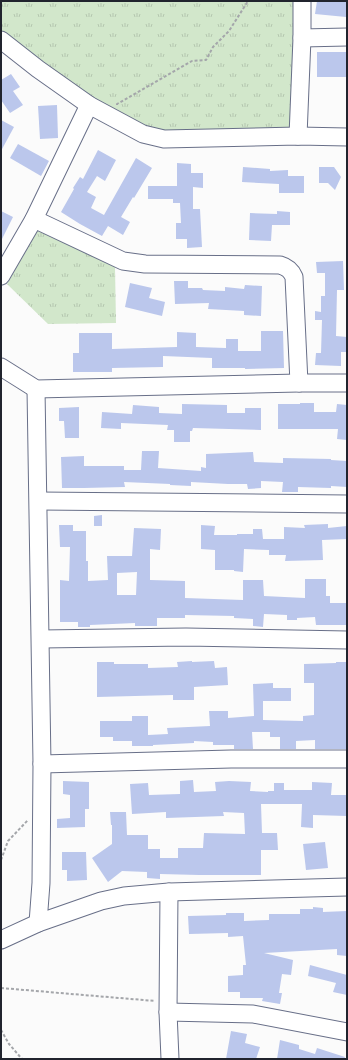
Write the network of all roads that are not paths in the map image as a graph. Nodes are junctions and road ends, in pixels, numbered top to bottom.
1 (302, 1) edge
2 (347, 37) edge
3 (302, 38) junction
4 (1, 40) edge
5 (89, 105) junction
6 (298, 136) junction
7 (347, 136) edge
8 (34, 219) junction
9 (1, 276) edge
10 (1, 367) edge
11 (299, 383) junction
12 (347, 383) edge
13 (36, 389) junction
14 (38, 501) junction
15 (347, 504) edge
16 (41, 639) junction
17 (347, 640) edge
18 (347, 759) edge
19 (42, 764) junction
20 (347, 887) edge
21 (169, 892) junction
22 (38, 923) junction
23 (1, 940) edge
24 (168, 1007) junction
25 (347, 1032) edge
26 (170, 1059) edge

1 - 3 street
2 - 3 street
3 - 6 street
4 - 5 street
5 - 6 street
5 - 8 street
6 - 7 street
8 - 9 street
8 - 11 street
10 - 13 street
11 - 12 street
11 - 13 street
13 - 14 street
14 - 15 street
14 - 16 street
16 - 17 street
16 - 19 street
18 - 19 street
19 - 22 street
20 - 21 street
21 - 22 street
21 - 24 street
22 - 23 street
24 - 25 street
24 - 26 street

